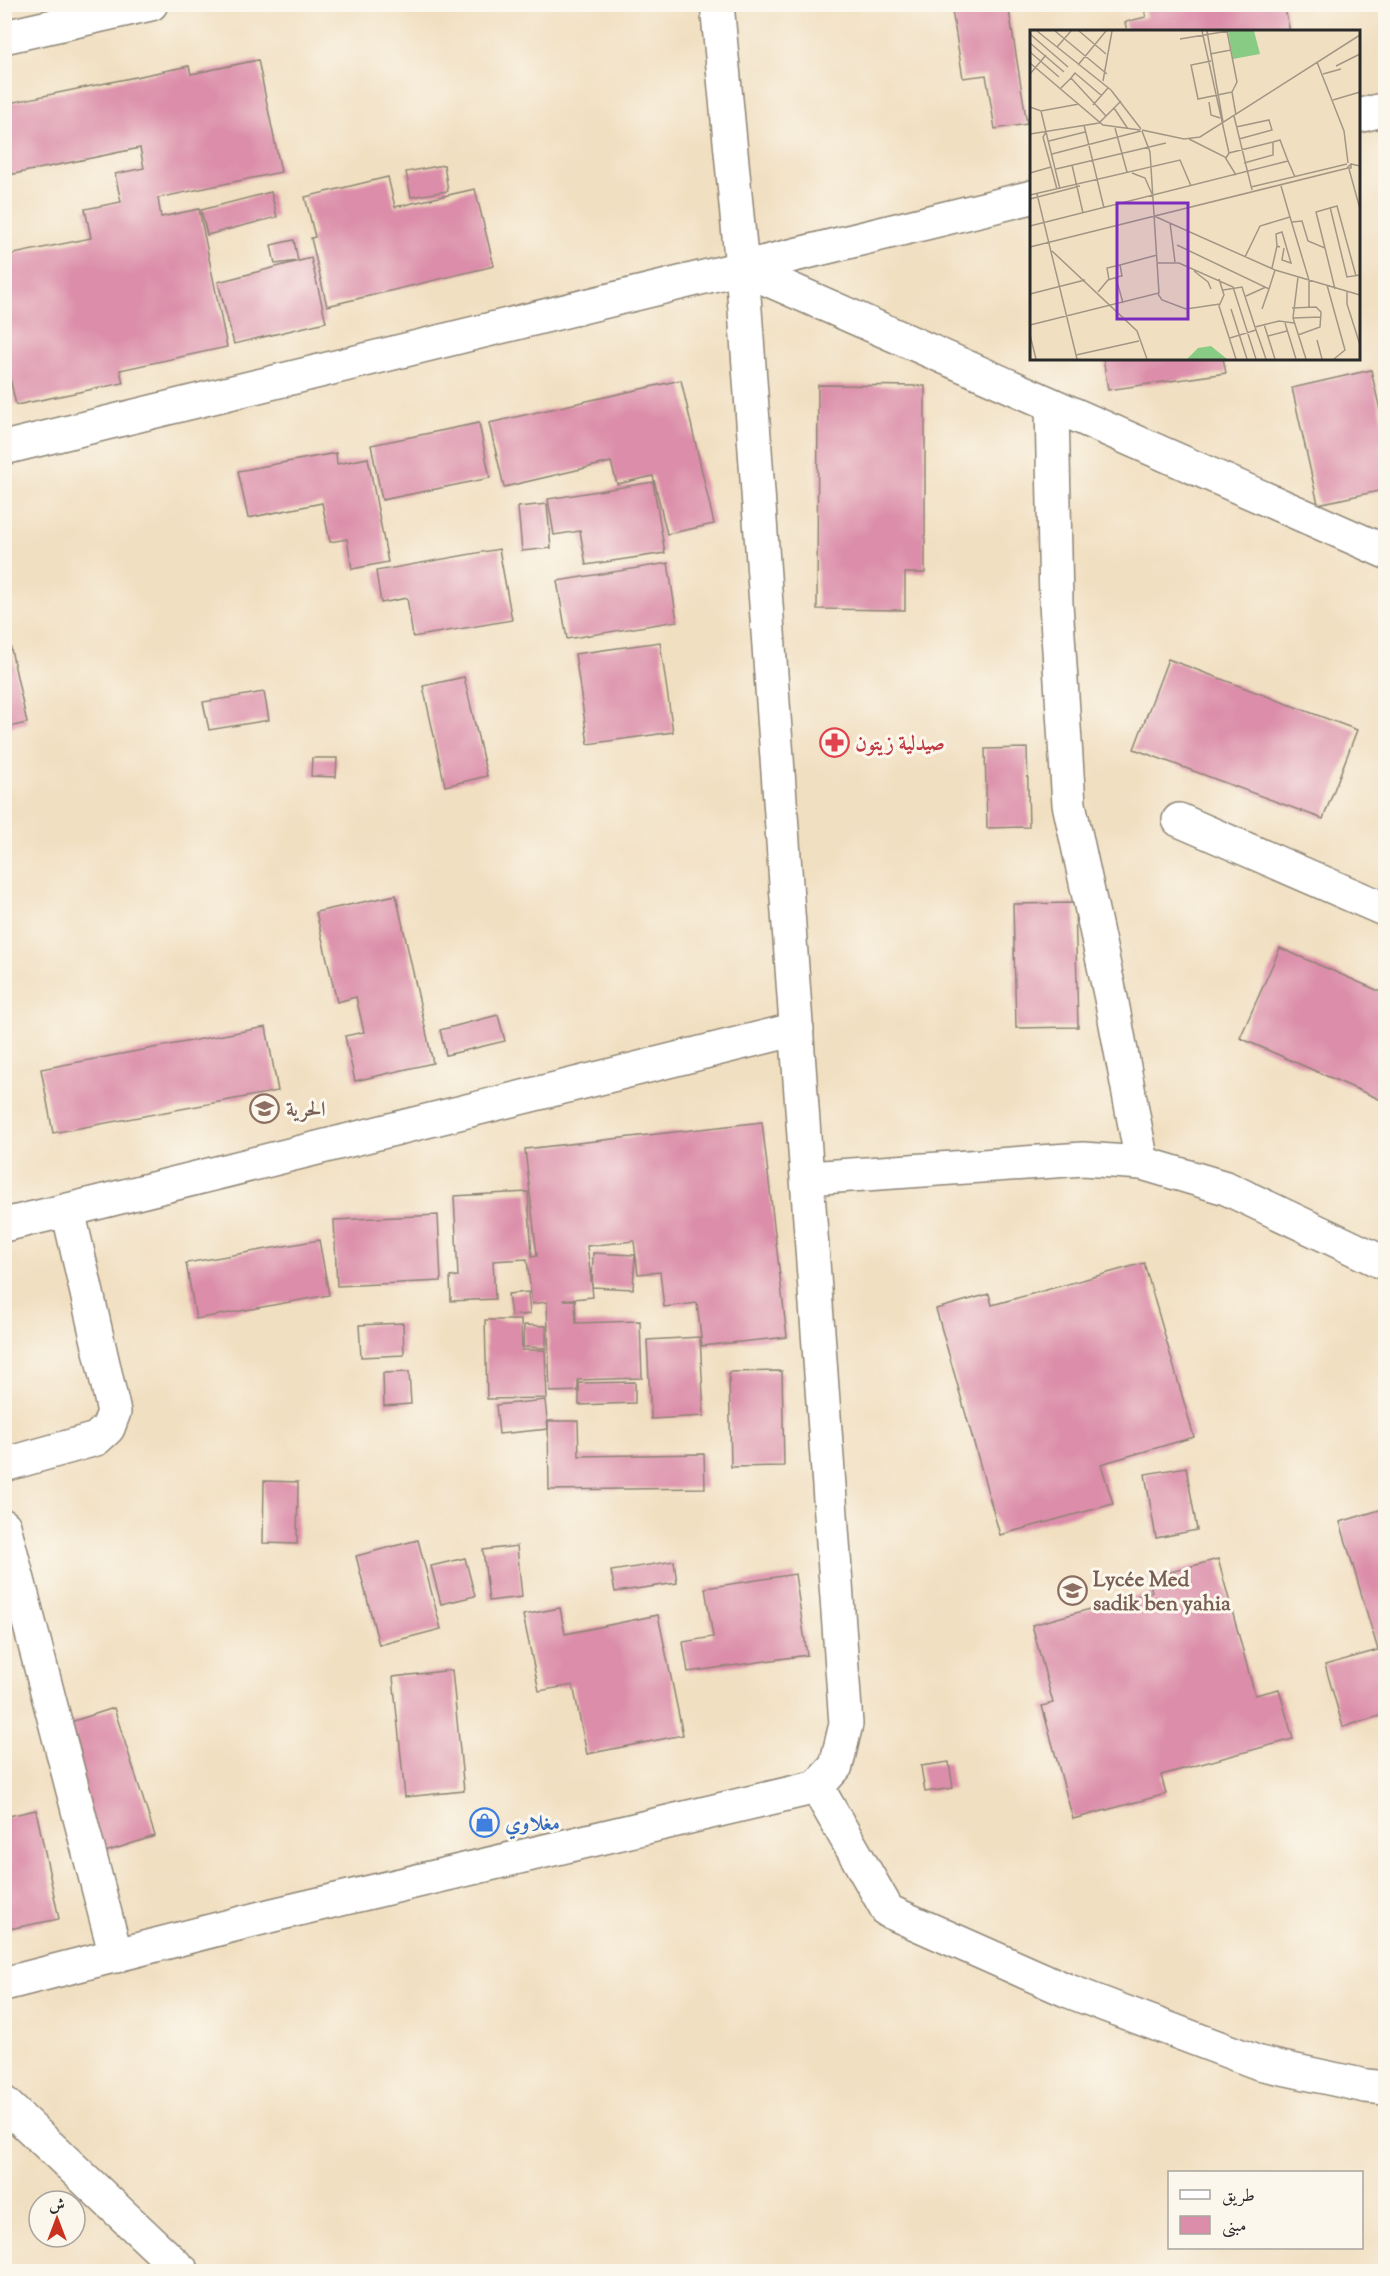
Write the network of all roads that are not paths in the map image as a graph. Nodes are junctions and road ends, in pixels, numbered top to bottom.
1 (151, 4) edge
2 (717, 4) edge
3 (4, 38) edge
4 (1386, 109) edge
5 (1360, 116) edge
6 (1030, 197) edge
7 (742, 268) junction
8 (1052, 405) junction
9 (4, 448) edge
10 (1386, 552) edge
11 (1179, 820) dead end
12 (1386, 910) edge
13 (797, 1029) junction
14 (1142, 1163) junction
15 (808, 1178) junction
16 (68, 1210) junction
17 (4, 1225) edge
18 (1386, 1264) edge
19 (4, 1465) edge
20 (4, 1526) edge
21 (817, 1786) junction
22 (116, 1956) junction
23 (4, 1984) edge
24 (1386, 2088) edge
25 (4, 2103) edge
26 (183, 2271) edge

1 - 3 street
2 - 7 street
4 - 5 street
6 - 7 street
7 - 8 street
7 - 9 street
7 - 13 street
8 - 10 street
8 - 14 street
11 - 12 street
13 - 15 street
13 - 16 street
14 - 15 street
14 - 18 street
15 - 21 street
16 - 17 street
16 - 19 street
20 - 22 street
21 - 22 street
21 - 24 street
22 - 23 street
25 - 26 street

